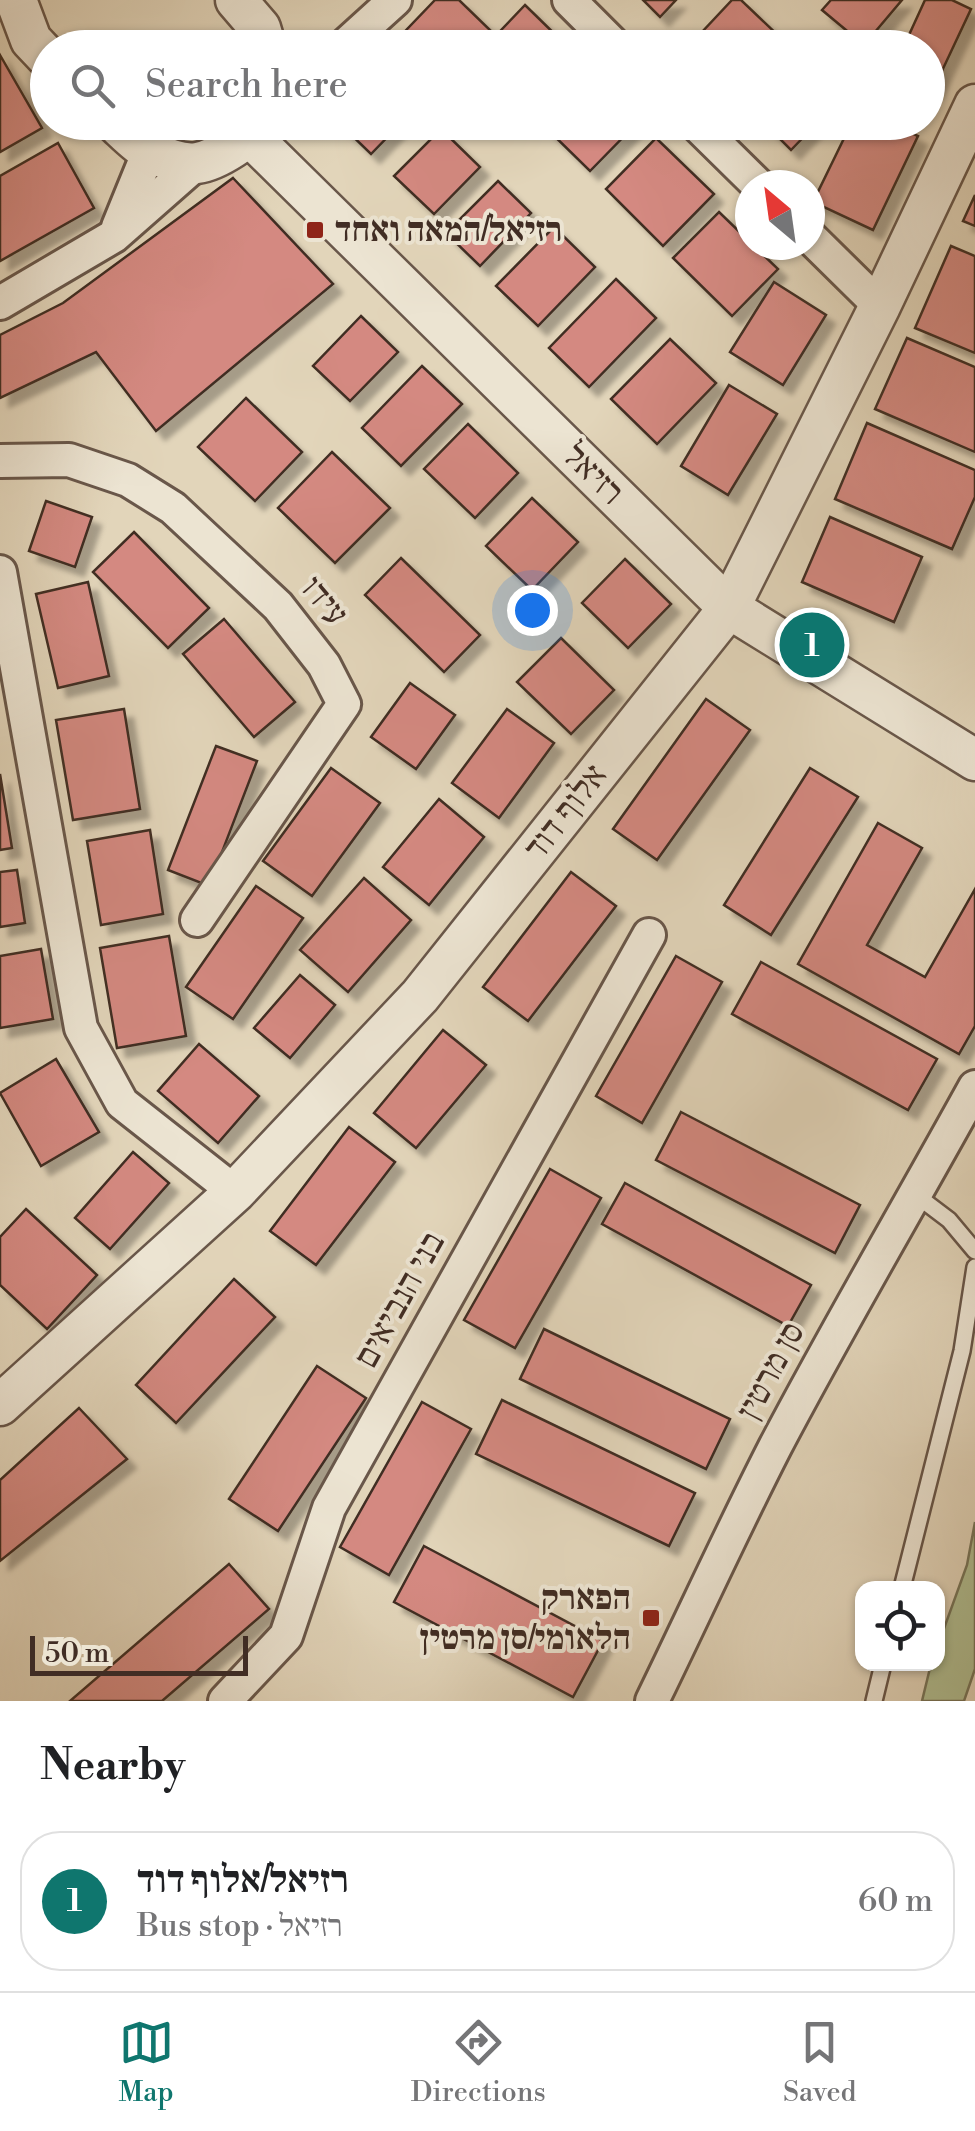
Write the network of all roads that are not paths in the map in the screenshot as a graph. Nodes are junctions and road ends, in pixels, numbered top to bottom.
1 (236, 0) edge
2 (395, 0) edge
3 (569, 0) edge
4 (10, 3) edge
5 (261, 30) edge
6 (362, 30) edge
7 (600, 30) edge
8 (30, 38) edge
9 (975, 106) edge
10 (136, 140) edge
11 (242, 140) edge
12 (267, 140) edge
13 (712, 140) edge
14 (149, 151) junction
15 (198, 163) junction
16 (743, 170) edge
17 (114, 236) junction
18 (825, 251) edge
19 (0, 303) edge
20 (880, 306) junction
21 (0, 461) edge
22 (0, 572) edge
23 (729, 608) junction
24 (975, 760) edge
25 (197, 920) dead end
26 (649, 934) dead end
27 (975, 1087) edge
28 (235, 1192) junction
29 (916, 1195) junction
30 (975, 1250) edge
31 (975, 1267) edge
32 (4, 1395) edge
33 (904, 1581) edge
34 (881, 1671) edge
35 (224, 1701) edge
36 (652, 1701) edge
37 (874, 1701) edge

1 - 5 street
2 - 6 street
3 - 7 street
4 - 8 street
9 - 20 street, אלוף דוד
10 - 14 street
11 - 15 street, רזיאל
12 - 23 street, רזיאל
13 - 16 street
14 - 15 street
14 - 17 street
15 - 17 street
17 - 19 street
18 - 20 street
20 - 23 street, אלוף דוד
21 - 25 street, עידו
22 - 28 street
23 - 24 street, רזיאל
23 - 28 street, אלוף דוד
26 - 35 street, בני הנביאים
27 - 29 street, סן מרטין
28 - 32 street, אלוף דוד
29 - 30 lane
29 - 36 street, סן מרטין
31 - 33 lane
34 - 37 lane

